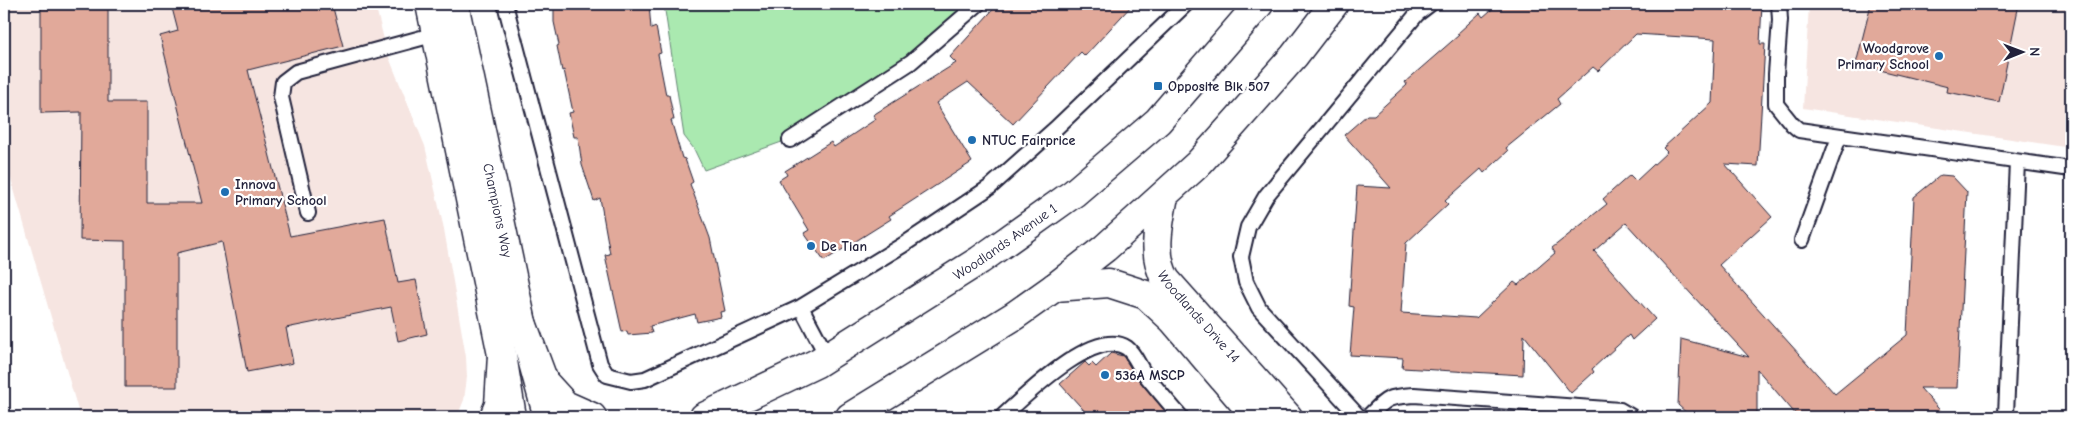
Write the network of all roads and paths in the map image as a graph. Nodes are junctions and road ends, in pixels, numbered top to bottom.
1 (430, 4) edge
2 (454, 4) edge
3 (505, 4) edge
4 (978, 4) edge
5 (1184, 4) edge
6 (1259, 4) edge
7 (1334, 4) edge
8 (1430, 4) edge
9 (1778, 4) edge
10 (436, 34) junction
11 (1839, 137) junction
12 (790, 140) dead end
13 (2017, 162) junction
14 (2071, 170) edge
15 (1164, 196) junction
16 (308, 213) dead end
17 (1802, 240) dead end
18 (1055, 287) junction
19 (801, 307) junction
20 (522, 323) junction
21 (502, 355) junction
22 (827, 356) junction
23 (2006, 414) dead end
24 (494, 417) edge
25 (512, 417) edge
26 (548, 417) edge
27 (592, 417) edge
28 (704, 417) edge
29 (850, 417) edge
30 (1002, 417) edge
31 (1181, 417) edge
32 (1256, 417) edge
33 (1288, 417) edge
34 (1359, 417) edge
35 (1368, 417) edge
36 (1632, 417) edge

1 - 10 street, Champions Way
2 - 20 street, Champions Way
3 - 19 lane
4 - 12 lane
5 - 19 lane
6 - 22 street, Woodlands Avenue 1
7 - 15 street
8 - 34 lane
9 - 11 lane
10 - 16 lane
10 - 21 street, Champions Way
11 - 13 lane
11 - 17 lane
13 - 14 lane
13 - 23 lane
15 - 18 street
15 - 33 street, Woodlands Drive 14
18 - 29 street
18 - 32 street, Woodlands Drive 14
19 - 22 lane
20 - 26 street, Champions Way
20 - 27 street
21 - 24 street
21 - 25 street, Champions Way
22 - 28 street, Woodlands Avenue 1
30 - 31 lane
35 - 36 lane

